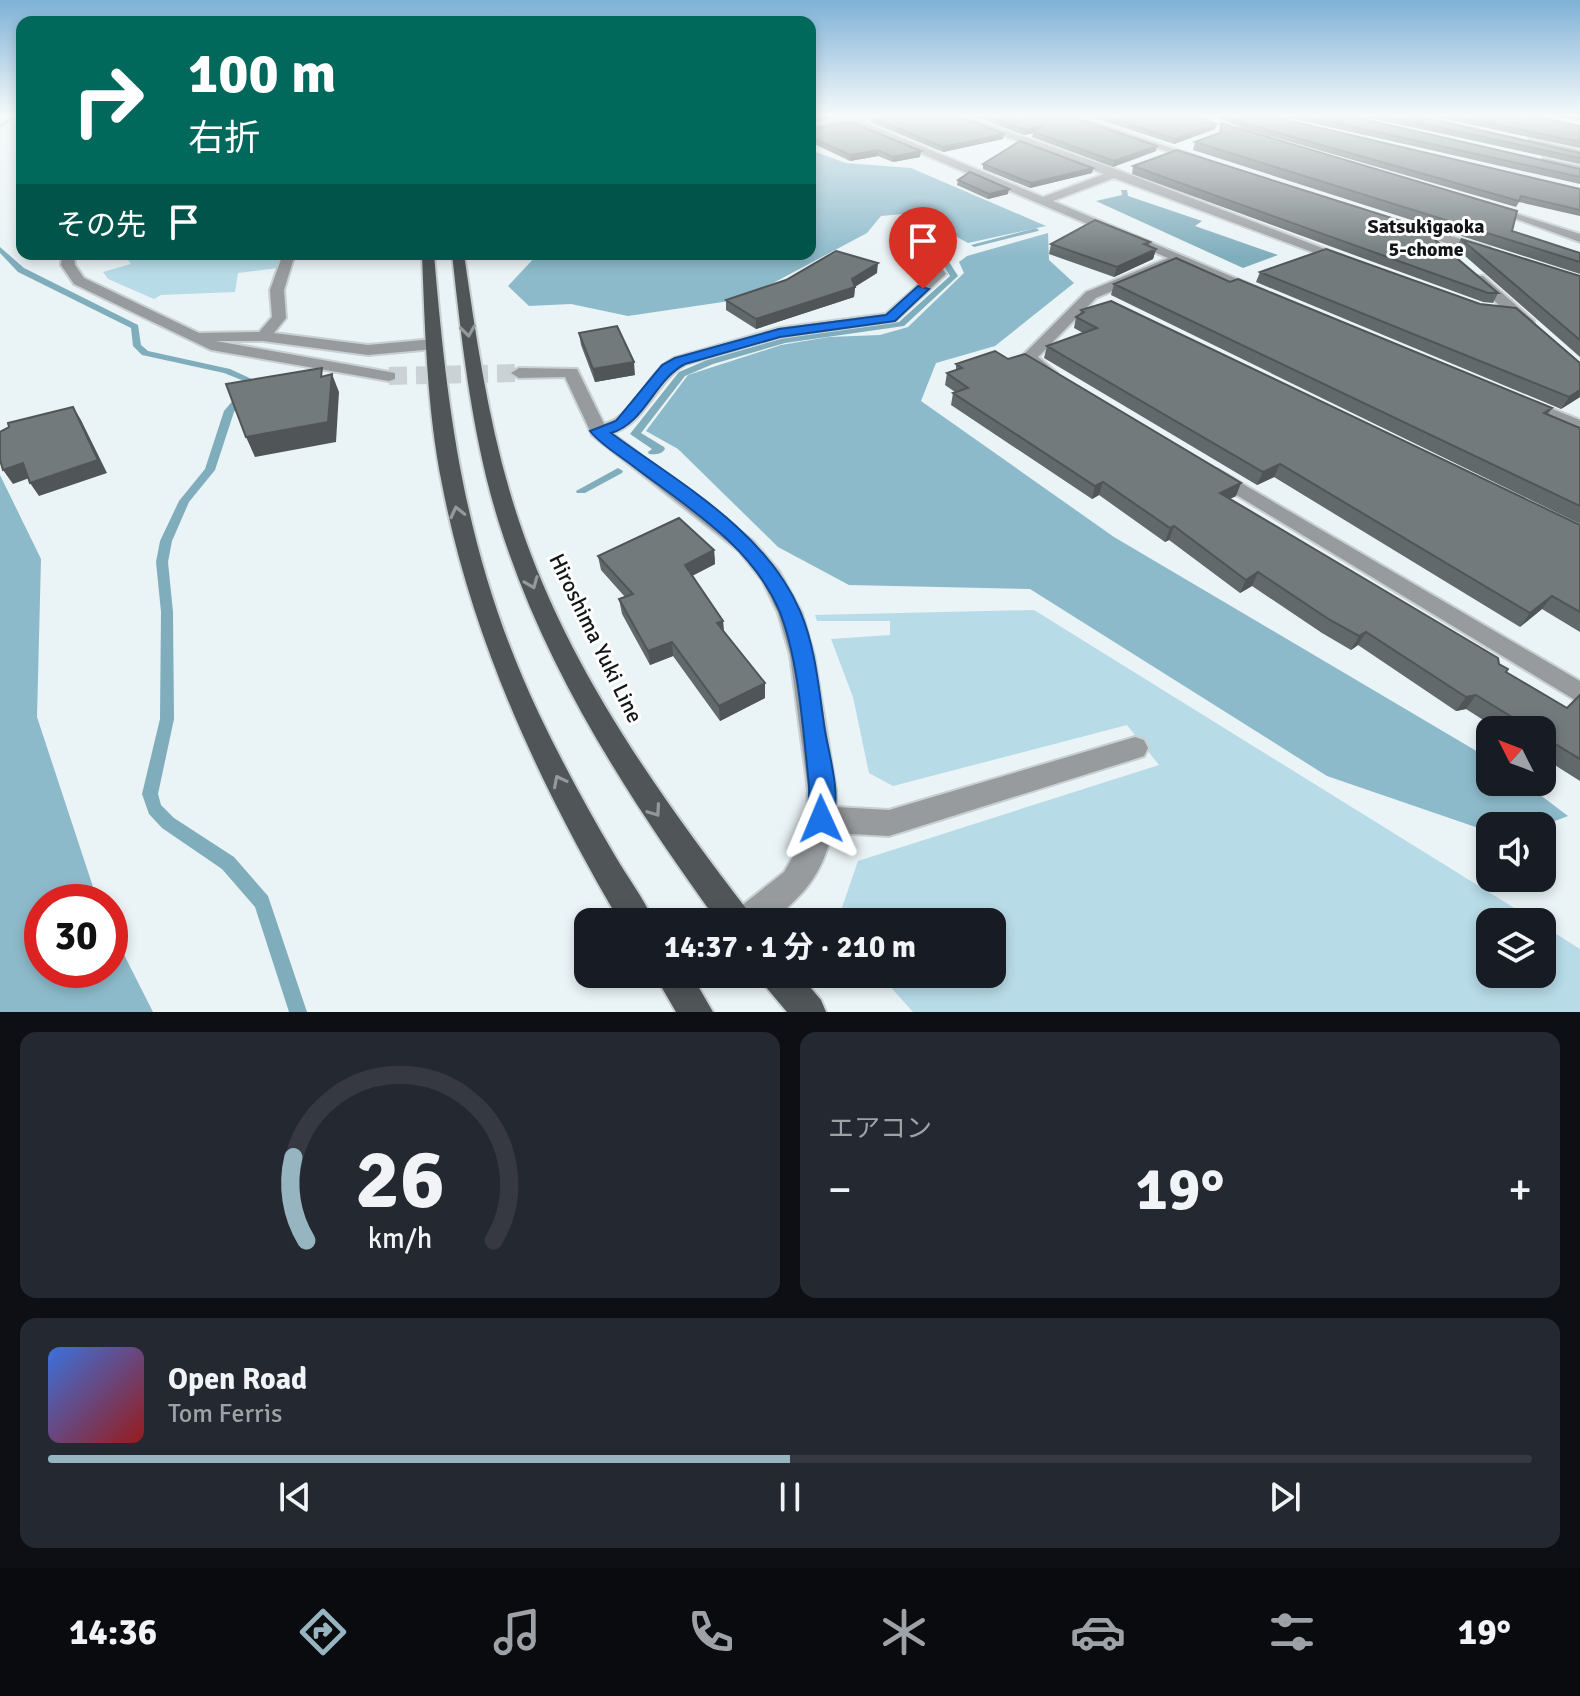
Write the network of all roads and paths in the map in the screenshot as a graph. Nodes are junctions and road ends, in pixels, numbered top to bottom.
1 (952, 162) edge
2 (1081, 162) edge
3 (1208, 162) edge
4 (1550, 162) edge
5 (1217, 165) edge
6 (1126, 169) edge
7 (1580, 169) edge
8 (1113, 174) junction
9 (1042, 201) junction
10 (1484, 205) edge
11 (1389, 221) edge
12 (1441, 237) junction
13 (944, 238) dead end
14 (1580, 238) edge
15 (1493, 253) edge
16 (1179, 258) junction
17 (68, 260) edge
18 (287, 260) edge
19 (428, 260) edge
20 (459, 260) edge
21 (1363, 266) edge
22 (1091, 295) junction
23 (1279, 300) edge
24 (1119, 308) edge
25 (1492, 310) edge
26 (1515, 312) junction
27 (1537, 331) edge
28 (186, 333) junction
29 (263, 336) junction
30 (434, 344) junction
31 (519, 373) tunnel mouth
32 (389, 376) tunnel mouth
33 (1062, 381) edge
34 (1508, 396) edge
35 (1580, 426) edge
36 (598, 431) junction
37 (1198, 463) edge
38 (1580, 693) edge
39 (1135, 748) dead end
40 (821, 819) junction
41 (630, 908) edge
42 (727, 908) edge
43 (763, 908) edge
44 (680, 988) edge
45 (789, 988) edge
46 (696, 1012) edge
47 (809, 1012) edge

1 - 9 street
2 - 8 street
3 - 5 street
4 - 7 street
6 - 8 street
8 - 9 street
8 - 21 street
9 - 16 street
10 - 14 street
11 - 12 street
12 - 15 street
12 - 26 street
13 - 36 street
16 - 22 street
16 - 23 street
17 - 28 street
18 - 29 street
19 - 30 main road
20 -> 42 main road, Hiroshima Yuki Line
22 - 24 street
22 - 33 street
25 - 26 street
26 - 27 street
28 - 29 street
28 - 32 street
29 - 30 street
41 -> 30 main road
31 - 36 street
34 - 35 street
36 - 40 street
37 - 38 street
39 - 40 street
40 - 43 street
44 - 46 main road
45 - 47 main road

